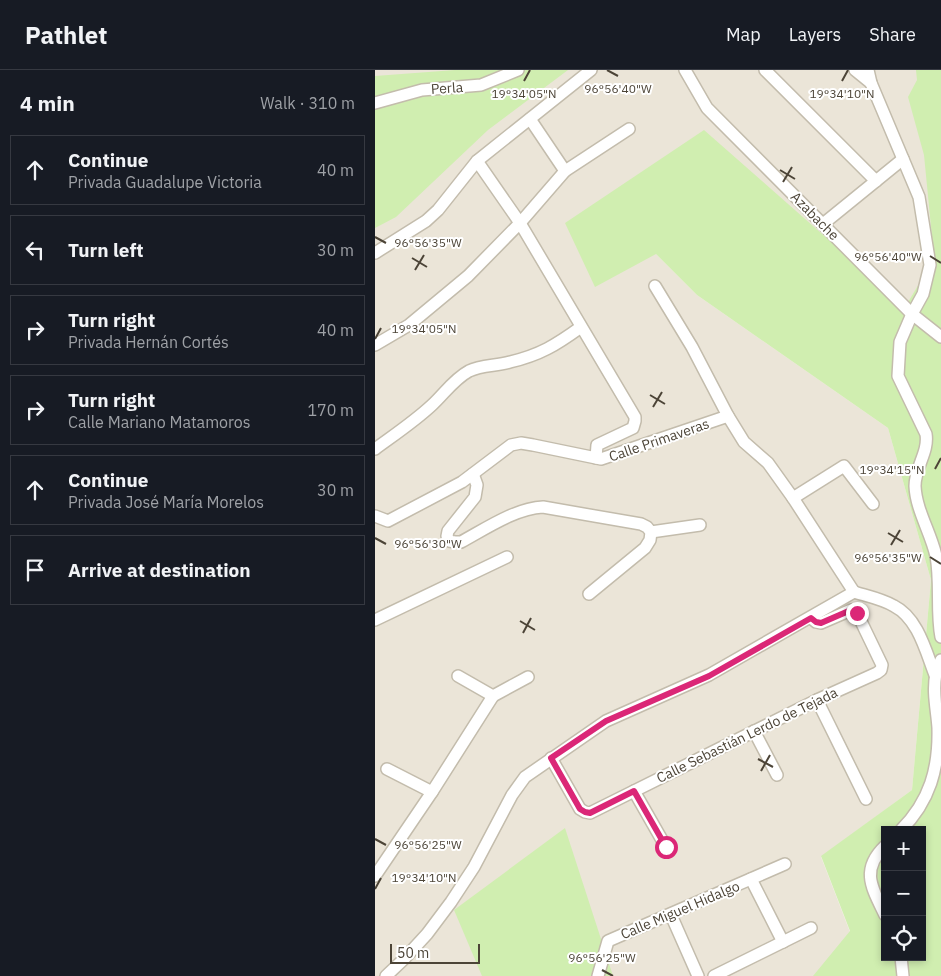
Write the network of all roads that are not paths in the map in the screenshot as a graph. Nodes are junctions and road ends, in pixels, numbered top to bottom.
1 (518, 70) edge
2 (591, 70) edge
3 (685, 70) edge
4 (765, 70) edge
5 (855, 70) edge
6 (868, 70) edge
7 (871, 83) junction
8 (375, 103) edge
9 (530, 119) junction
10 (629, 130) dead end
11 (903, 159) junction
12 (477, 161) junction
13 (565, 171) junction
14 (876, 181) junction
15 (520, 222) junction
16 (823, 224) junction
17 (375, 252) edge
18 (655, 286) dead end
19 (912, 314) junction
20 (581, 327) junction
21 (941, 337) edge
22 (375, 345) edge
23 (728, 416) junction
24 (375, 449) edge
25 (595, 458) junction
26 (473, 474) junction
27 (793, 498) junction
28 (873, 504) dead end
29 (375, 516) edge
30 (700, 525) dead end
31 (651, 532) junction
32 (507, 557) dead end
33 (854, 592) junction
34 (589, 594) dead end
35 (811, 618) junction
36 (375, 620) edge
37 (941, 637) edge
38 (941, 660) edge
39 (935, 675) junction
40 (458, 676) dead end
41 (527, 677) dead end
42 (493, 696) junction
43 (817, 700) junction
44 (754, 731) junction
45 (551, 758) junction
46 (387, 769) dead end
47 (777, 776) dead end
48 (634, 791) junction
49 (431, 792) junction
50 (866, 799) dead end
51 (904, 826) edge
52 (666, 847) dead end
53 (881, 851) edge
54 (785, 864) dead end
55 (375, 876) edge
56 (751, 880) junction
57 (881, 905) edge
58 (671, 915) junction
59 (811, 928) dead end
60 (783, 942) junction
61 (901, 961) edge
62 (386, 976) edge
63 (598, 976) edge
64 (698, 976) edge
65 (714, 976) edge
66 (903, 976) edge

1 - 8 street, Perla
2 - 9 street
3 - 16 street, Azabache
4 - 14 street
5 - 7 street
6 - 7 street
7 - 11 street
9 - 12 street
9 - 13 street
10 - 13 street
11 - 14 street
11 - 19 street
12 - 15 street
12 - 17 street
13 - 15 street
14 - 16 street
15 - 20 street
15 - 22 street
16 - 19 street, Azabache
18 - 23 street
19 - 21 street, Azabache
19 - 37 street
20 - 24 street
20 - 25 street
23 - 25 street, Calle Primaveras
23 - 27 street
25 - 26 street, Calle Primaveras
26 - 29 street, Calle Primaveras
26 - 31 street
27 - 28 street
27 - 33 street
30 - 31 street
31 - 34 street
32 - 36 street
33 - 35 street
33 - 39 street
35 - 43 street, Calle Sebastián Lerdo de Tejada
35 - 45 street
38 - 39 street
39 - 51 street
40 - 42 street
41 - 42 street
42 - 49 street
43 - 44 street, Calle Sebastián Lerdo de Tejada
43 - 50 street
44 - 47 street
44 - 48 street, Calle Sebastián Lerdo de Tejada
45 - 48 street, Calle Sebastián Lerdo de Tejada
45 - 62 street
46 - 49 street
48 - 52 street
49 - 55 street
53 - 57 street
54 - 56 street, Calle Miguel Hidalgo
56 - 58 street, Calle Miguel Hidalgo
56 - 60 street
58 - 63 street, Calle Miguel Hidalgo
58 - 64 street
59 - 60 street
60 - 65 street
61 - 66 street

